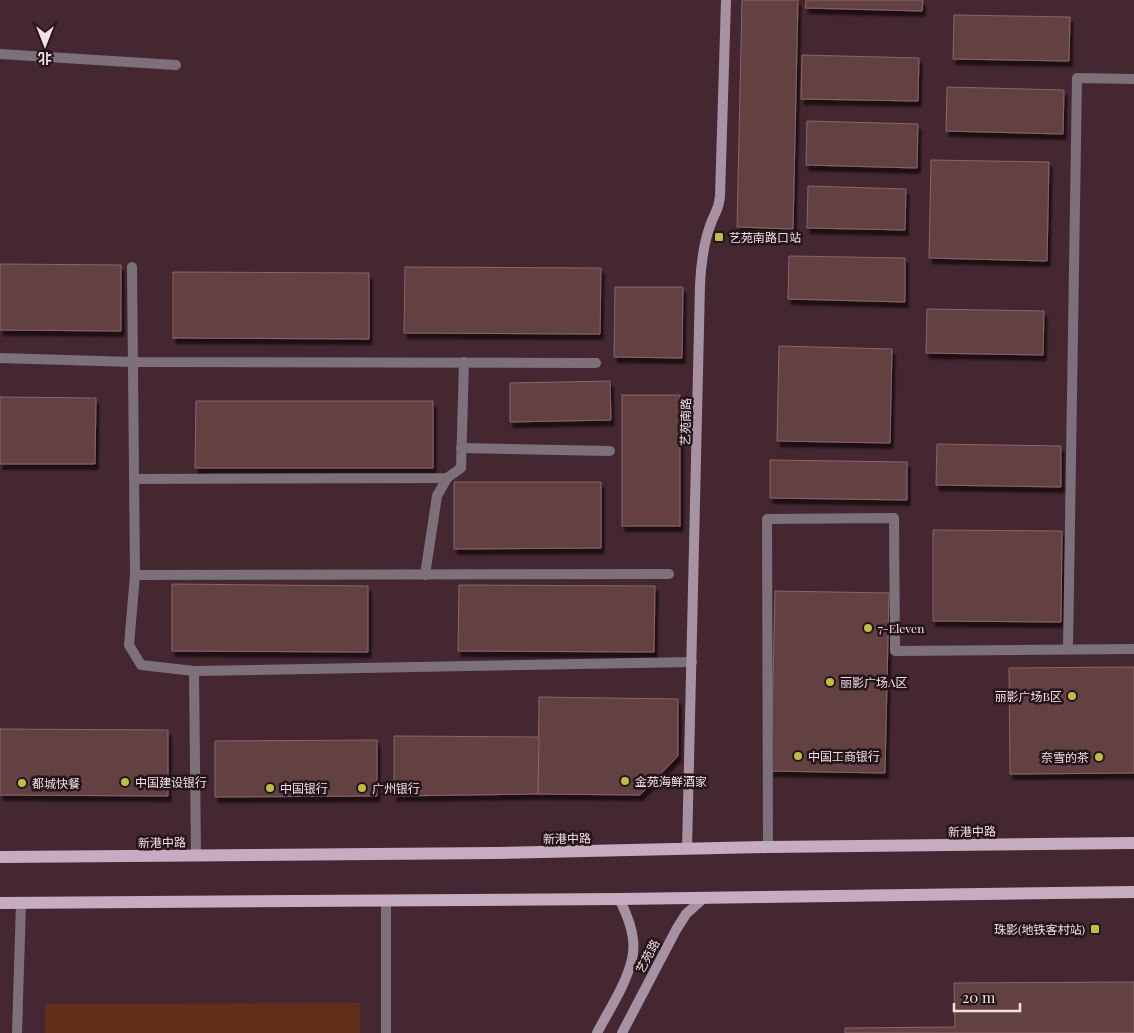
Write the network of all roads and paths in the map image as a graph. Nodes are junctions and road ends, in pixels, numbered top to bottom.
1 (726, 0) edge
2 (0, 54) edge
3 (176, 65) dead end
4 (1134, 79) edge
5 (132, 267) dead end
6 (0, 358) edge
7 (133, 362) junction
8 (464, 362) junction
9 (596, 363) dead end
10 (461, 448) junction
11 (610, 451) dead end
12 (447, 478) junction
13 (134, 479) junction
14 (668, 574) dead end
15 (135, 575) junction
16 (425, 575) junction
17 (1134, 649) edge
18 (1068, 650) junction
19 (692, 662) junction
20 (194, 670) junction
21 (1134, 843) edge
22 (768, 847) junction
23 (687, 849) junction
24 (196, 855) junction
25 (0, 857) edge
26 (1134, 892) edge
27 (705, 897) junction
28 (619, 899) junction
29 (386, 900) junction
30 (21, 903) junction
31 (0, 904) edge
32 (17, 1033) edge
33 (386, 1033) edge
34 (597, 1033) edge
35 (622, 1033) edge

1 - 19 street, 艺苑南路
2 - 3 lane
4 - 18 lane
5 - 7 lane
6 - 7 lane
7 - 8 lane
7 - 13 lane
8 - 9 lane
8 - 10 lane
10 - 11 lane
10 - 12 lane
12 - 13 lane
12 - 16 lane
13 - 15 lane
14 - 16 lane
15 - 16 lane
15 - 20 lane
17 - 18 lane
18 - 22 lane
19 - 20 lane
19 - 23 street, 艺苑南路
20 - 24 lane
21 - 22 main road, 新港中路
22 - 23 main road, 新港中路
23 - 24 main road, 新港中路
24 - 25 main road, 新港中路
26 - 27 main road
27 - 28 main road
27 - 35 street, 艺苑路
28 - 29 main road
28 - 34 street, 艺苑路
29 - 30 main road
29 - 33 lane
30 - 31 main road
30 - 32 lane

